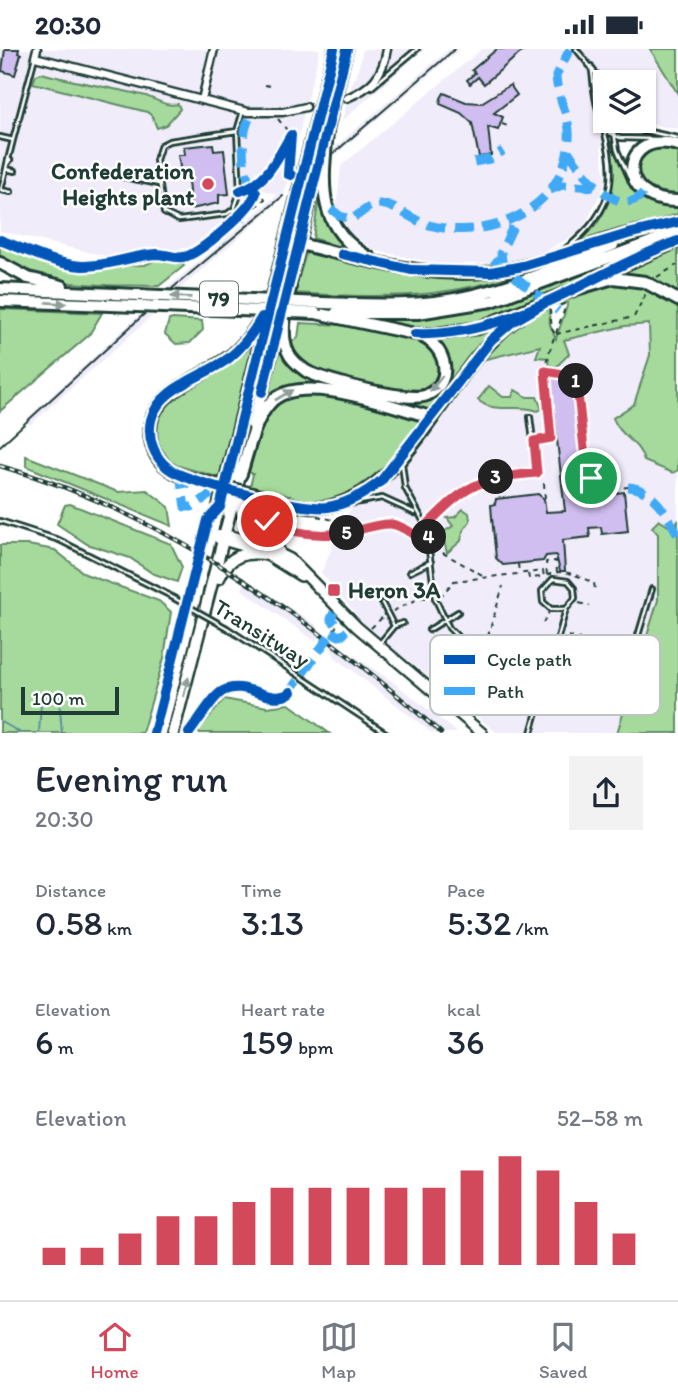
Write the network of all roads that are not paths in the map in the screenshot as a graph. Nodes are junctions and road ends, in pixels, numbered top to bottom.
1 (37, 49) edge
2 (214, 49) edge
3 (334, 49) edge
4 (347, 49) edge
5 (387, 49) edge
6 (417, 49) edge
7 (576, 49) edge
8 (35, 57) junction
9 (592, 65) junction
10 (595, 70) edge
11 (593, 78) edge
12 (369, 89) junction
13 (347, 98) tunnel mouth
14 (202, 100) junction
15 (306, 107) tunnel mouth
16 (243, 111) junction
17 (237, 131) junction
18 (327, 132) junction
19 (606, 133) edge
20 (609, 133) edge
21 (613, 133) edge
22 (647, 133) edge
23 (613, 136) junction
24 (0, 137) edge
25 (13, 140) junction
26 (676, 142) edge
27 (6, 169) junction
28 (16, 171) dead end
29 (119, 176) dead end
30 (159, 184) junction
31 (635, 185) junction
32 (11, 192) dead end
33 (678, 201) edge
34 (678, 222) edge
35 (648, 230) junction
36 (678, 232) edge
37 (678, 241) edge
38 (300, 244) junction
39 (283, 255) junction
40 (556, 256) junction
41 (0, 263) edge
42 (385, 266) junction
43 (290, 287) junction
44 (0, 289) edge
45 (576, 289) junction
46 (99, 293) junction
47 (272, 298) junction
48 (113, 300) junction
49 (678, 300) edge
50 (0, 301) edge
51 (546, 305) junction
52 (319, 308) junction
53 (415, 334) junction
54 (431, 417) junction
55 (530, 417) dead end
56 (405, 453) junction
57 (241, 474) junction
58 (331, 507) junction
59 (418, 514) junction
60 (0, 521) edge
61 (426, 526) junction
62 (213, 536) junction
63 (224, 538) junction
64 (274, 553) junction
65 (431, 562) junction
66 (410, 572) dead end
67 (652, 589) dead end
68 (382, 603) dead end
69 (208, 604) junction
70 (566, 609) junction
71 (458, 612) dead end
72 (444, 621) junction
73 (403, 623) dead end
74 (394, 626) junction
75 (429, 630) dead end
76 (456, 635) edge
77 (560, 635) edge
78 (638, 635) edge
79 (378, 646) junction
80 (430, 688) edge
81 (462, 715) edge
82 (537, 715) edge
83 (161, 733) edge
84 (173, 733) edge
85 (386, 733) edge
86 (482, 733) edge
87 (531, 733) edge

1 - 8 street
2 - 14 street
3 - 39 main road
4 - 18 main road
5 - 12 street
6 - 12 lane
7 - 9 lane
8 - 14 street
8 - 25 lane
9 - 10 lane
9 - 11 lane
12 - 13 street
14 - 16 street
15 - 16 street
16 - 17 lane
17 - 30 lane
17 - 30 lane
18 - 38 main road
18 - 42 highway
19 - 40 lane
20 - 23 lane
21 - 23 lane
22 - 26 lane
23 - 26 lane
23 - 31 lane
24 - 25 lane
25 - 27 lane
26 - 31 highway
27 - 28 lane
27 - 32 lane
29 - 30 lane
31 - 33 highway
34 - 35 highway, 79
35 - 40 highway
35 - 52 highway, 79
36 - 52 highway, 79
37 - 45 highway
38 - 39 highway
38 - 42 highway
38 - 43 main road
39 - 47 main road
40 - 42 highway
41 - 46 highway
53 -> 43 highway
43 - 57 main road
44 - 46 highway, 79
45 - 49 highway
45 - 51 highway
46 - 48 highway, 79
47 - 58 highway, bridge
47 - 62 main road
50 -> 48 highway, 79
48 - 52 highway, 79, bridge
51 - 53 highway
51 - 54 highway
52 - 53 highway
54 - 56 highway
57 -> 54 highway
55 - 61 lane
56 - 58 highway
56 - 59 lane
57 - 63 main road
57 - 64 main road
58 - 59 lane
59 - 61 lane
60 - 85 lane, Transitway, bridge
61 - 65 lane
62 - 63 main road
62 - 83 main road
63 - 64 main road
63 - 69 main road
64 - 69 main road
64 - 79 main road
65 - 66 lane
65 - 72 lane
67 - 78 lane
68 - 74 lane
84 -> 69 main road
70 - 70 lane
70 - 77 lane
71 - 72 lane
72 - 75 lane
72 - 76 lane
73 - 74 lane
74 - 79 lane
79 - 80 main road
81 - 86 main road
82 - 87 lane

